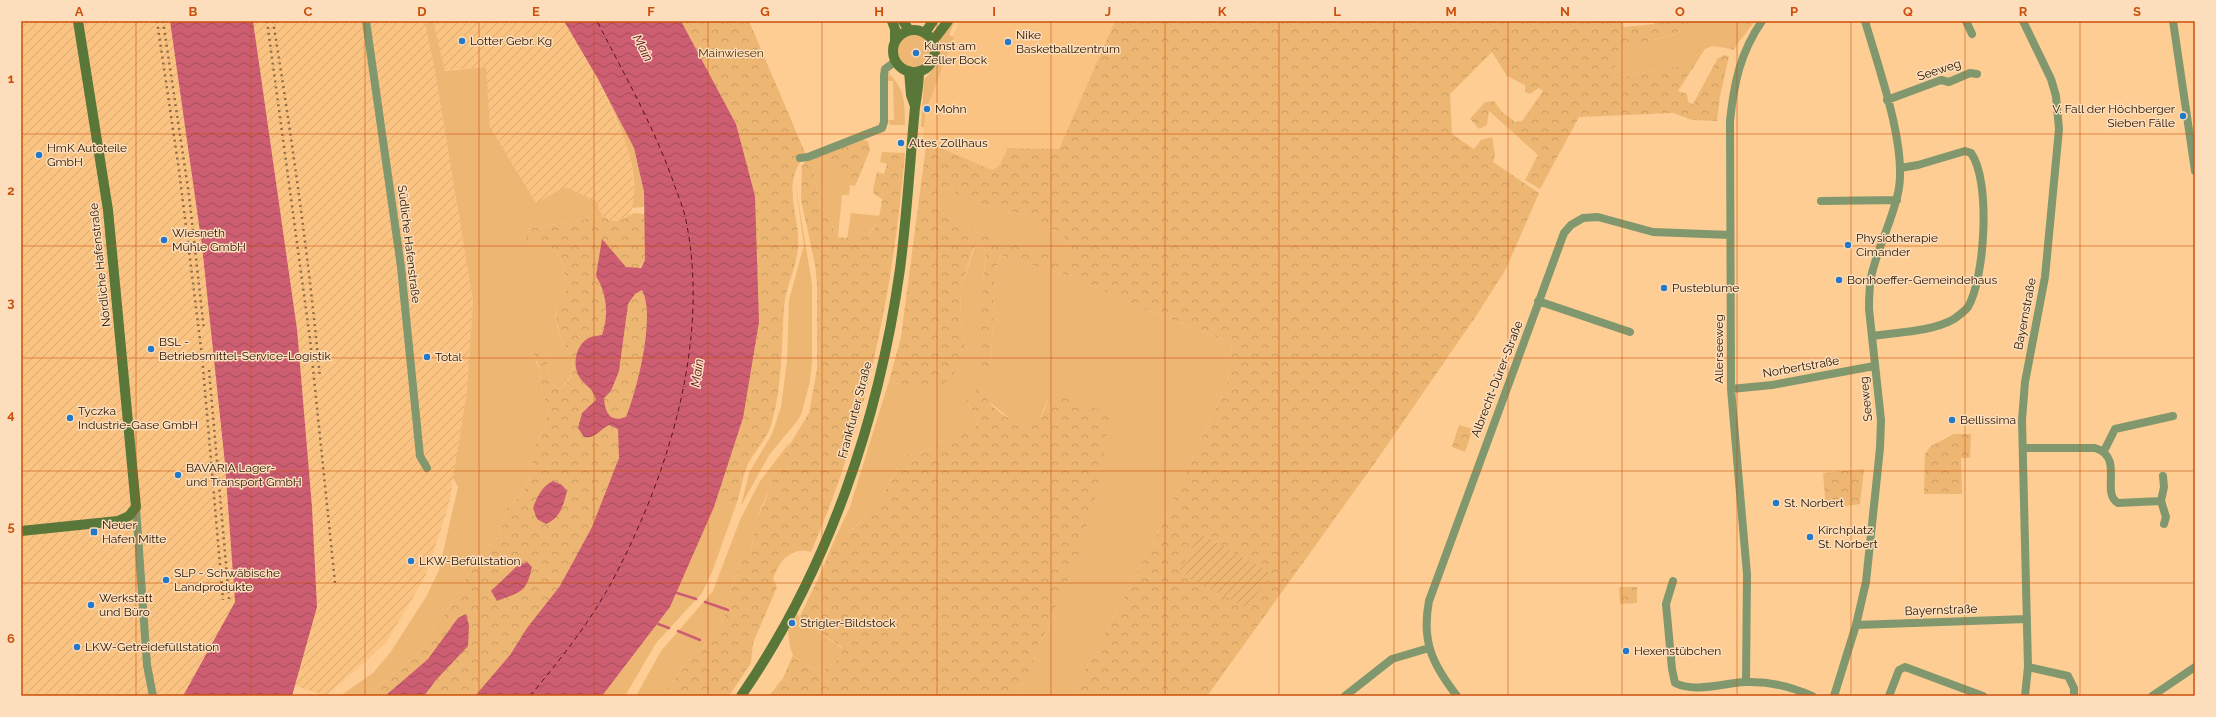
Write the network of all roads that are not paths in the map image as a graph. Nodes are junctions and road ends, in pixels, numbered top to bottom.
1 (78, 21) edge
2 (366, 21) edge
3 (892, 21) edge
4 (903, 21) edge
5 (933, 21) edge
6 (948, 21) edge
7 (1762, 21) edge
8 (1865, 21) edge
9 (1966, 21) edge
10 (2023, 21) edge
11 (2174, 21) edge
12 (909, 30) junction
13 (1972, 34) dead end
14 (928, 36) junction
15 (895, 41) junction
16 (892, 64) junction
17 (914, 71) junction
18 (1977, 74) dead end
19 (1887, 100) junction
20 (800, 158) dead end
21 (1900, 168) junction
22 (2195, 171) edge
23 (1897, 200) junction
24 (1821, 201) dead end
25 (1730, 235) junction
26 (1538, 301) junction
27 (1630, 332) dead end
28 (1872, 336) junction
29 (1874, 366) junction
30 (1731, 388) junction
31 (2173, 416) dead end
32 (2023, 448) junction
33 (2104, 450) junction
34 (427, 468) dead end
35 (2162, 476) dead end
36 (2161, 501) junction
37 (136, 507) junction
38 (2164, 524) dead end
39 (21, 531) edge
40 (1673, 581) dead end
41 (2028, 619) junction
42 (1856, 625) junction
43 (1429, 648) junction
44 (2028, 667) junction
45 (2195, 667) edge
46 (1746, 682) junction
47 (153, 696) edge
48 (741, 696) edge
49 (1345, 696) edge
50 (1457, 696) edge
51 (1812, 696) edge
52 (1834, 696) edge
53 (1888, 696) edge
54 (1983, 696) edge
55 (2025, 696) edge
56 (2074, 696) edge
57 (2152, 696) edge

1 - 37 main road, Nördliche Hafenstraße
2 - 34 street, Südliche Hafenstraße
3 - 15 main road
4 - 12 main road
5 - 14 main road
6 - 14 main road
7 - 25 street, Allerseeweg
8 - 19 street, Seeweg
9 - 13 street
10 - 32 street, Bayernstraße
11 - 22 street
12 - 14 main road
12 - 15 main road
14 - 17 main road
15 - 16 main road
16 - 17 main road
16 - 20 street
17 - 48 main road, Frankfurter Straße
18 - 19 street, Seeweg
19 - 21 street, Seeweg
21 - 23 street, Seeweg
21 - 28 street
23 - 24 street
23 - 28 street, Seeweg
25 - 26 street, Albrecht-Dürer-Straße
25 - 30 street, Allerseeweg
26 - 27 street
26 - 43 street, Albrecht-Dürer-Straße
28 - 29 street, Seeweg
29 - 30 street, Norbertstraße
29 - 42 street, Seeweg
30 - 46 street, Allerseeweg
31 - 33 street
32 - 33 street
32 - 41 street, Bayernstraße
33 - 36 street
35 - 36 street
36 - 38 street
37 - 39 main road
37 - 47 street, Nördliche Hafenstraße
40 - 46 street
41 - 42 street, Bayernstraße
41 - 44 street, Bayernstraße
42 - 52 street, Seeweg
43 - 49 street
43 - 50 street, Albrecht-Dürer-Straße
44 - 55 street, Bayernstraße
44 - 56 street
45 - 57 street
46 - 51 street
53 - 54 street

